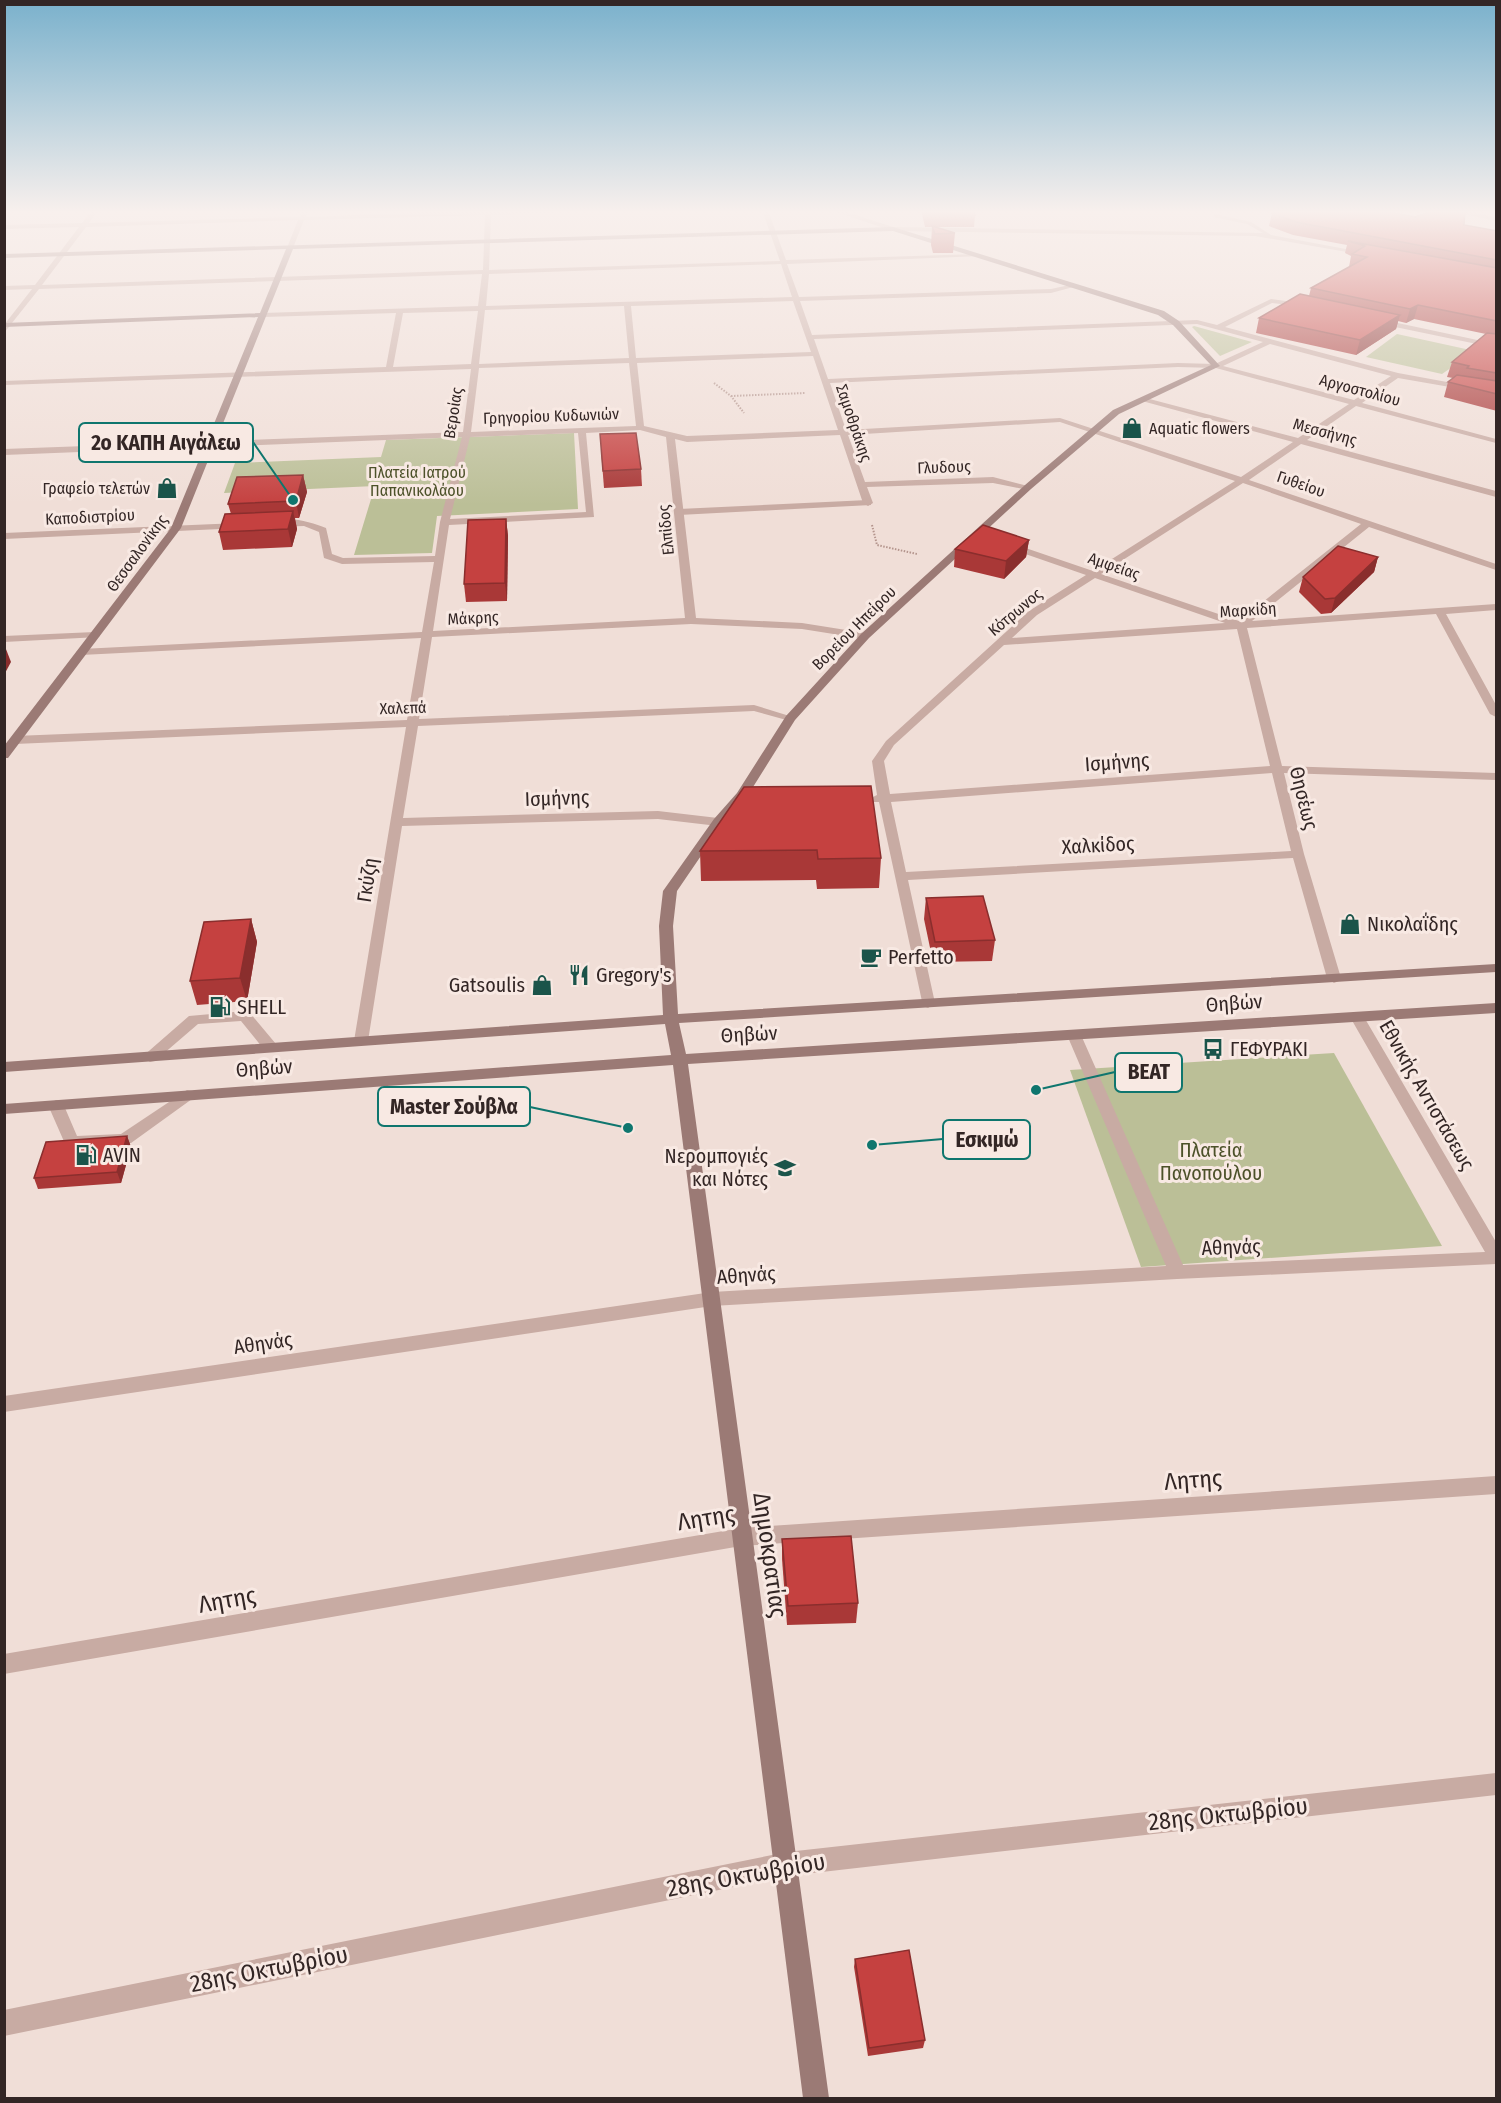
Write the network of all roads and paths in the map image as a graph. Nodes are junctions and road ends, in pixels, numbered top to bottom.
1 (21, 308) edge
2 (266, 308) edge
3 (512, 308) edge
4 (627, 308) edge
5 (799, 308) edge
6 (1148, 308) edge
7 (1257, 308) edge
8 (481, 309) junction
9 (400, 311) junction
10 (263, 315) junction
11 (1368, 319) edge
12 (1176, 323) junction
13 (6, 327) edge
14 (1219, 327) junction
15 (809, 337) junction
16 (1270, 341) junction
17 (1497, 346) edge
18 (815, 354) junction
19 (692, 358) junction
20 (633, 360) junction
21 (475, 366) junction
22 (1216, 366) junction
23 (389, 369) junction
24 (239, 374) junction
25 (1397, 375) junction
26 (825, 381) junction
27 (4, 383) edge
28 (829, 393) junction
29 (1497, 393) edge
30 (731, 396) junction
31 (1145, 399) junction
32 (1356, 405) junction
33 (640, 428) junction
34 (582, 430) junction
35 (1095, 430) junction
36 (843, 432) junction
37 (467, 434) junction
38 (670, 435) junction
39 (763, 437) junction
40 (1299, 440) junction
41 (1497, 441) edge
42 (211, 443) junction
43 (4, 452) edge
44 (1242, 480) junction
45 (862, 485) junction
46 (1028, 487) junction
47 (1497, 494) edge
48 (868, 503) junction
49 (679, 512) junction
50 (445, 522) junction
51 (1368, 523) junction
52 (247, 525) edge
53 (258, 525) edge
54 (176, 528) junction
55 (4, 536) edge
56 (987, 538) junction
57 (440, 559) junction
58 (947, 562) junction
59 (1497, 567) edge
60 (1091, 574) junction
61 (1497, 607) edge
62 (1439, 611) junction
63 (691, 621) junction
64 (1241, 625) junction
65 (95, 635) junction
66 (428, 636) junction
67 (864, 636) junction
68 (4, 639) edge
69 (1002, 642) junction
70 (81, 652) junction
71 (1497, 714) edge
72 (790, 718) junction
73 (412, 724) junction
74 (15, 740) junction
75 (4, 755) edge
76 (1278, 770) junction
77 (1497, 777) edge
78 (742, 795) junction
79 (884, 798) junction
80 (758, 799) edge
81 (861, 800) edge
82 (396, 822) junction
83 (718, 822) junction
84 (1298, 854) junction
85 (901, 876) junction
86 (1497, 968) edge
87 (1334, 978) junction
88 (928, 1003) junction
89 (1497, 1008) edge
90 (1357, 1017) junction
91 (671, 1019) junction
92 (1074, 1035) junction
93 (361, 1041) junction
94 (271, 1048) junction
95 (150, 1057) junction
96 (680, 1059) junction
97 (4, 1067) edge
98 (187, 1095) junction
99 (56, 1105) junction
100 (4, 1109) edge
101 (1497, 1257) edge
102 (1177, 1272) junction
103 (712, 1299) junction
104 (4, 1404) edge
105 (1497, 1485) edge
106 (741, 1537) junction
107 (4, 1664) edge
108 (1497, 1784) edge
109 (787, 1864) junction
110 (4, 2023) edge
111 (816, 2098) edge

1 - 13 street
2 - 10 street, Θεσσαλονίκης
3 - 8 street
4 - 20 street
5 - 15 street, Σαμοθράκης
6 - 12 street
7 - 14 street
8 - 9 street
8 - 21 street, Βεροίας
9 - 10 street
9 - 23 street
10 - 13 street
10 - 24 street, Θεσσαλονίκης
11 - 17 street
12 - 14 street
12 - 15 street
12 - 22 street
14 - 16 street
15 - 18 street, Σαμοθράκης
16 - 22 street, Βορείου Ηπείρου
16 - 25 street
18 - 19 street
18 - 26 street, Σαμοθράκης
19 - 20 street
19 - 30 path
20 - 21 street
20 - 33 street
21 - 23 street
21 - 37 street, Βεροίας
22 - 26 street
22 - 31 street, Βορείου Ηπείρου
22 - 32 street, Αργοστολίου
23 - 24 street
24 - 27 street
24 - 42 street, Θεσσαλονίκης
25 - 29 street
25 - 32 street, Κότρωνος
26 - 28 street, Σαμοθράκης
28 - 30 path
28 - 36 street, Σαμοθράκης
30 - 39 path
31 - 35 street, Βορείου Ηπείρου
31 - 40 street, Μεσσήνης
32 - 40 street, Κότρωνος
32 - 41 street, Αργοστολίου
33 - 34 street, Γρηγορίου Κυδωνιών
33 - 38 street, Γρηγορίου Κυδωνιών
34 - 37 street, Γρηγορίου Κυδωνιών
34 - 50 street
35 - 36 street, Γρηγορίου Κυδωνιών
35 - 44 street, Γυθείου
35 - 46 street, Βορείου Ηπείρου
36 - 39 street, Γρηγορίου Κυδωνιών
36 - 45 street, Σαμοθράκης
37 - 42 street, Γρηγορίου Κυδωνιών
37 - 50 street, Βεροίας
38 - 39 street, Γρηγορίου Κυδωνιών
38 - 49 street, Ελπίδος
40 - 44 street, Κότρωνος
40 - 47 street, Μεσσήνης
42 - 43 street, Γρηγορίου Κυδωνιών
42 - 54 street, Θεσσαλονίκης
44 - 51 street, Γυθείου
44 - 60 street, Κότρωνος
45 - 46 street, Γλυδους
45 - 48 street, Σαμοθράκης
46 - 56 street, Βορείου Ηπείρου
48 - 49 street
48 - 58 path
49 - 63 street, Ελπίδος
50 - 57 street, Βεροίας
51 - 59 street, Γυθείου
51 - 64 street
52 - 54 street, Καποδιστρίου
53 - 57 street
54 - 55 street, Καποδιστρίου
54 - 65 street, Θεσσαλονίκης
56 - 58 street, Βορείου Ηπείρου
56 - 60 street, Αμφείας
57 - 66 street, Βεροίας
58 - 67 street, Βορείου Ηπείρου
60 - 64 street, Αμφείας
60 - 69 street, Κότρωνος
61 - 62 street, Μαρκίδη
62 - 64 street, Μαρκίδη
62 - 71 street
63 - 66 street, Μάκρης
63 - 67 street, Μάκρης
64 - 69 street, Μαρκίδη
64 - 76 street, Θησέως
65 - 68 street
65 - 70 street, Θεσσαλονίκης
66 - 70 street, Μάκρης
66 - 73 street, Βεροίας
67 - 72 street, Βορείου Ηπείρου
69 - 79 street, Κότρωνος
70 - 74 street, Θεσσαλονίκης
72 - 73 street, Χαλεπά
72 - 78 street, Βορείου Ηπείρου
73 - 74 street, Χαλεπά
73 - 82 street, Γκύζη
74 - 75 street, Θεσσαλονίκης
76 - 77 street, Ισμήνης
76 - 79 street, Ισμήνης
76 - 84 street, Θησέως
78 - 80 street
78 - 83 street, Βορείου Ηπείρου
79 - 81 street, Ισμήνης
79 - 85 street, Κότρωνος
82 - 83 street, Ισμήνης
82 - 93 street, Γκύζη
83 - 91 street, Βορείου Ηπείρου
84 - 85 street, Χαλκίδος
84 - 87 street, Θησέως
85 - 88 street, Κότρωνος
86 - 87 street, Θηβών
87 - 88 street, Θηβών
88 - 91 street, Θηβών
89 - 90 street, Θηβών
90 - 92 street, Θηβών
90 - 101 street, Εθνικής Αντιστάσεως
91 - 93 street, Θηβών
91 - 96 street, Δημοκρατίας
92 - 96 street, Θηβών
92 - 102 street
93 - 94 street, Θηβών
94 - 95 street, Θηβών
94 - 95 street
95 - 97 street, Θηβών
96 - 98 street, Θηβών
96 - 103 street, Δημοκρατίας
98 - 99 street, Θηβών
98 - 99 street
99 - 100 street, Θηβών
101 - 102 street, Αθηνάς
102 - 103 street, Αθηνάς
103 - 104 street, Αθηνάς
103 - 106 street, Δημοκρατίας
105 - 106 street, Λητης
106 - 107 street, Λητης
106 - 109 street, Δημοκρατίας
108 - 109 street, 28ης Οκτωβρίου
109 - 110 street, 28ης Οκτωβρίου
109 - 111 street, Δημοκρατίας

